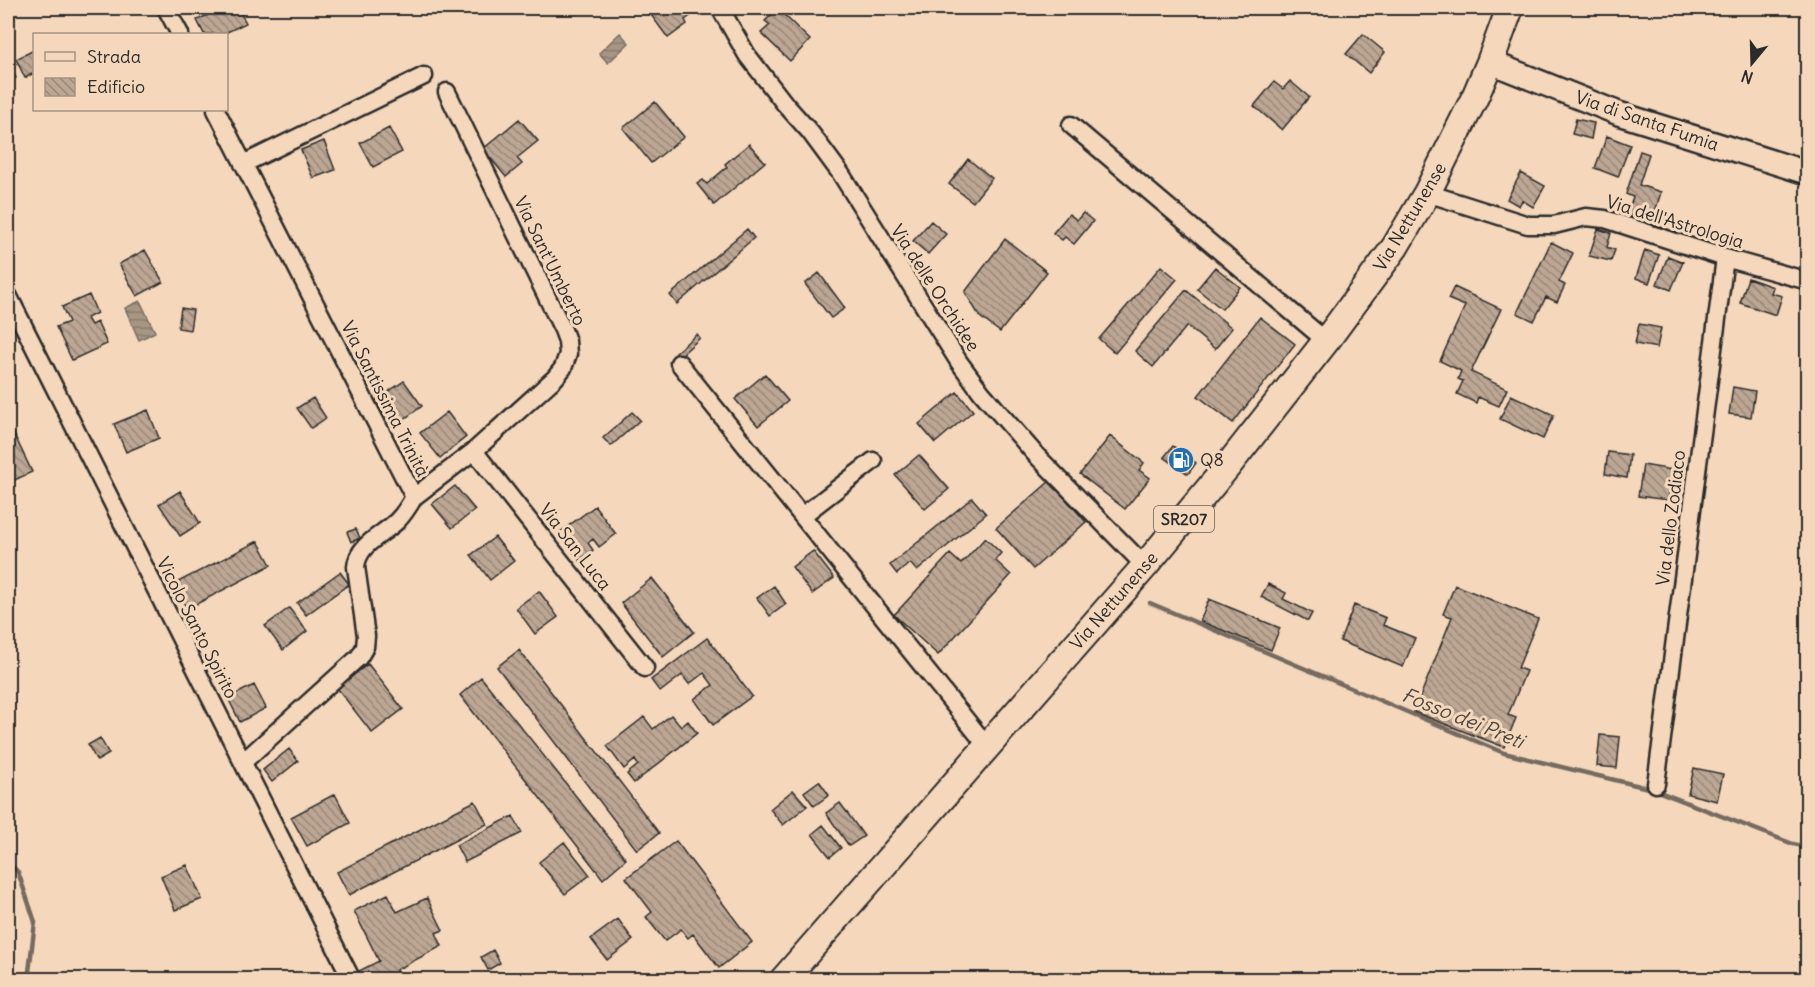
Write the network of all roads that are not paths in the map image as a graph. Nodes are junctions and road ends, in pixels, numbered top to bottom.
1 (166, 8) edge
2 (720, 8) edge
3 (1510, 8) edge
4 (179, 33) edge
5 (1490, 62) junction
6 (424, 76) dead end
7 (447, 92) dead end
8 (216, 111) edge
9 (1071, 125) dead end
10 (243, 164) junction
11 (1808, 173) edge
12 (1427, 193) junction
13 (1725, 258) junction
14 (1808, 281) edge
15 (8, 295) edge
16 (1326, 341) junction
17 (679, 363) dead end
18 (474, 451) junction
19 (873, 461) dead end
20 (414, 497) junction
21 (802, 516) junction
22 (1145, 567) junction
23 (645, 668) dead end
24 (987, 746) junction
25 (243, 762) junction
26 (1656, 784) dead end
27 (352, 980) edge
28 (783, 980) edge

1 - 4 street
2 - 22 street, Via delle Orchidee
3 - 5 main road, Via Nettunense / SR207
5 - 11 street, Via di Santa Fumia
5 - 12 main road, Via Nettunense / SR207
6 - 10 street
7 - 18 street, Via Sant'Umberto
8 - 10 street, Via Santissima Trinità
9 - 16 street
10 - 20 street, Via Santissima Trinità
12 - 13 street, Via dell'Astrologia
12 - 16 main road, Via Nettunense / SR207
13 - 14 street, Via dell'Astrologia
13 - 26 street, Via dello Zodiaco
15 - 25 street, Vicolo Santo Spirito
16 - 22 main road, Via Nettunense / SR207
17 - 21 street
18 - 20 street, Via Sant'Umberto
18 - 23 street, Via San Luca
19 - 21 street
20 - 25 street, Via Santissima Trinità
21 - 24 street
22 - 24 main road, Via Nettunense / SR207
24 - 28 main road, Via Nettunense / SR207
25 - 27 street, Vicolo Santo Spirito

